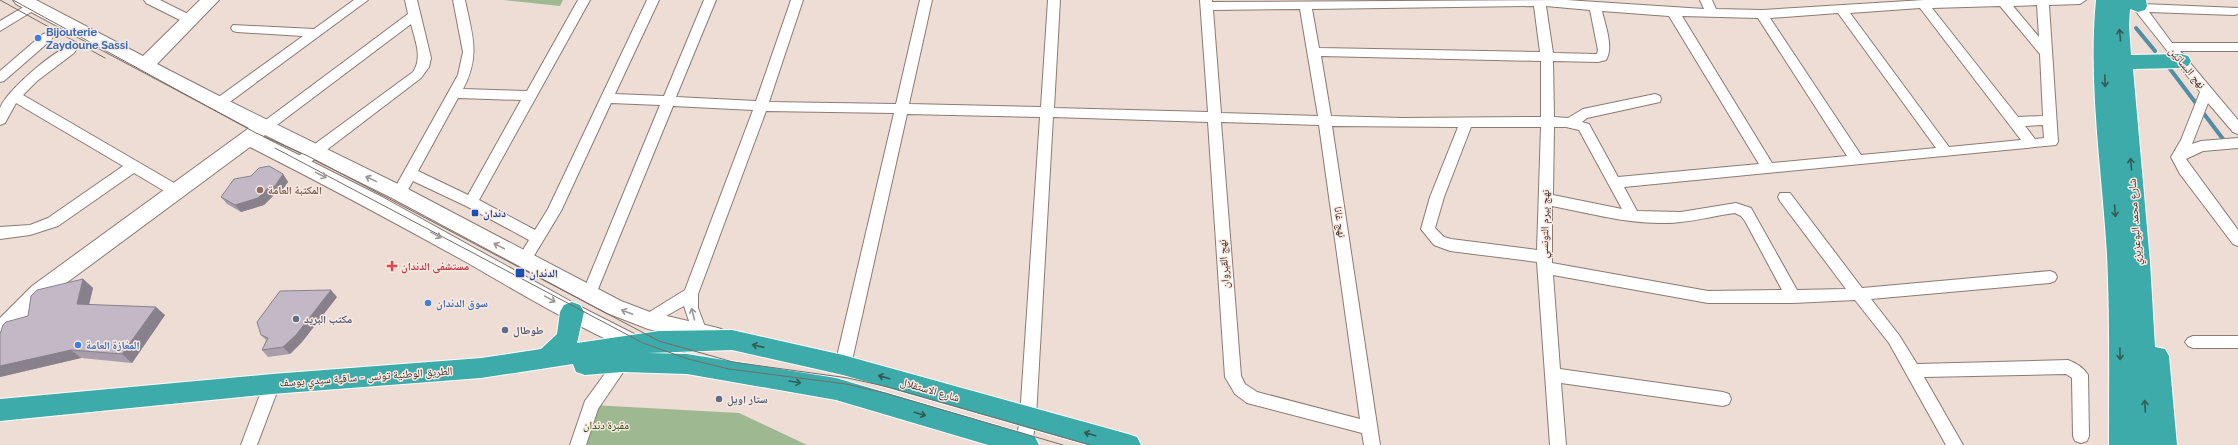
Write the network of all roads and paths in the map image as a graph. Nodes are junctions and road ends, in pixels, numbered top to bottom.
1 (150, 0) edge
2 (210, 0) edge
3 (362, 0) edge
4 (411, 0) edge
5 (459, 0) edge
6 (584, 0) edge
7 (653, 0) edge
8 (710, 0) edge
9 (797, 0) edge
10 (926, 0) edge
11 (1054, 0) edge
12 (1706, 0) edge
13 (2080, 0) edge
14 (2105, 0) edge
15 (1540, 1) edge
16 (2002, 1) junction
17 (2043, 1) junction
18 (1402, 2) edge
19 (27, 3) edge
20 (1206, 3) edge
21 (1305, 3) edge
22 (1923, 4) junction
23 (2137, 4) edge
24 (1595, 6) junction
25 (1842, 10) junction
26 (1673, 12) junction
27 (2234, 12) dead end
28 (1712, 14) junction
29 (1762, 14) junction
30 (414, 16) junction
31 (190, 20) junction
32 (0, 27) edge
33 (237, 28) dead end
34 (315, 33) junction
35 (47, 36) dead end
36 (2238, 47) edge
37 (70, 50) dead end
38 (1315, 52) junction
39 (2045, 52) junction
40 (2175, 54) junction
41 (1546, 57) junction
42 (2122, 62) junction
43 (145, 65) junction
44 (0, 78) edge
45 (2206, 92) junction
46 (454, 93) junction
47 (14, 96) junction
48 (531, 96) junction
49 (606, 98) junction
50 (1654, 99) dead end
51 (667, 102) junction
52 (218, 104) junction
53 (761, 106) junction
54 (900, 109) junction
55 (1045, 112) junction
56 (1212, 116) junction
57 (0, 120) edge
58 (1325, 120) junction
59 (2049, 120) junction
60 (1572, 122) junction
61 (2015, 122) junction
62 (1466, 123) junction
63 (1548, 123) junction
64 (2238, 128) edge
65 (257, 133) junction
66 (2238, 142) edge
67 (2031, 143) junction
68 (1945, 151) junction
69 (314, 152) junction
70 (2180, 154) junction
71 (1857, 160) junction
72 (298, 164) junction
73 (133, 166) junction
74 (1769, 168) junction
75 (411, 174) junction
76 (1614, 183) junction
77 (176, 191) junction
78 (399, 193) junction
79 (1785, 197) dead end
80 (1545, 199) junction
81 (471, 202) junction
82 (1632, 215) junction
83 (0, 233) edge
84 (538, 238) junction
85 (2238, 240) edge
86 (2128, 259) junction
87 (524, 260) junction
88 (1545, 262) junction
89 (2050, 277) dead end
90 (589, 294) junction
91 (691, 294) junction
92 (1859, 295) junction
93 (1793, 297) junction
94 (572, 312) junction
95 (648, 320) junction
96 (0, 332) edge
97 (699, 332) junction
98 (732, 340) junction
99 (2193, 342) dead end
100 (2238, 342) edge
101 (628, 353) junction
102 (548, 357) junction
103 (843, 365) junction
104 (1913, 371) junction
105 (1553, 375) junction
106 (269, 390) junction
107 (1723, 398) dead end
108 (0, 410) edge
109 (1028, 417) junction
110 (0, 419) edge
111 (1370, 428) junction
112 (2081, 436) dead end
113 (249, 445) edge
114 (578, 445) edge
115 (1025, 445) edge
116 (1128, 445) edge
117 (1372, 445) edge
118 (1558, 445) edge
119 (1955, 445) edge
120 (2107, 445) edge
121 (2122, 445) edge
122 (2147, 445) edge
123 (2164, 445) edge

1 - 31 street
2 - 31 main road
3 - 34 street
4 - 30 street
5 - 46 street
6 - 48 street
7 - 49 street
8 - 51 street
9 - 53 street
10 - 54 street
11 - 55 street
12 - 28 street
13 - 17 street
14 -> 86 highway, شارع محمد البوعزيزي
15 - 18 street
15 - 24 street
15 - 41 street, نهج بيرم التونسي
16 - 17 street
16 - 22 street
16 - 39 street
17 - 39 street
18 - 21 street
19 - 32 street
19 - 43 main road
20 - 21 street
20 - 56 street, نهج القيروان
21 - 38 street, نهج غانا
22 - 25 street
22 - 61 street
23 - 27 street
23 - 40 street, نهج البساتين
42 -> 23 highway, شارع محمد البوعزيزي
24 - 26 street
24 - 41 street
25 - 29 street
25 - 68 street
26 - 28 street
26 - 74 street
28 - 29 street
29 - 71 street
30 - 65 street
30 - 69 street
31 - 43 main road
33 - 34 street
34 - 52 street
35 - 44 street
36 - 40 street
37 - 47 street
38 - 41 street
38 - 58 street, نهج غانا
39 - 59 street
40 - 42 highway
40 - 45 street, نهج البساتين
41 - 63 street, نهج بيرم التونسي
86 -> 42 highway, شارع محمد البوعزيزي
43 - 52 main road
45 - 64 street, نهج البساتين
45 - 70 street
46 - 48 street
46 - 75 street
47 - 57 street
47 - 73 street
48 - 81 street
49 - 51 street
49 - 84 street
50 - 60 street
51 - 53 street
51 - 90 street
52 - 65 main road
53 - 54 street
53 - 91 street
54 - 55 street
54 - 103 street
55 - 56 street
55 - 109 street
56 - 58 street
56 - 111 street, نهج القيروان
58 - 62 street
58 - 111 street, نهج غانا
59 - 61 street
59 - 67 street
60 - 63 street
60 - 76 street
61 - 67 street
62 - 63 street
62 - 88 street
63 - 80 street, نهج بيرم التونسي
65 - 69 main road
65 - 72 main road
65 - 77 main road
66 - 70 street
67 - 68 street
68 - 71 street
69 - 72 street
78 -> 69 main road
70 - 85 street
71 - 74 street
72 -> 94 main road
73 - 77 street
73 - 83 street
74 - 76 street
75 - 78 street
75 - 81 street
76 - 82 street
77 - 96 main road
87 -> 78 main road
79 - 92 street
80 - 82 street
80 - 88 street, نهج بيرم التونسي
81 - 84 street
82 - 93 street
84 - 87 street
86 - 120 highway
86 -> 121 highway, شارع محمد البوعزيزي
122 -> 86 highway, شارع محمد البوعزيزي
86 - 123 highway
87 - 90 main road
88 - 93 street
88 - 105 street, نهج بيرم التونسي
89 - 92 street
95 -> 90 main road
91 - 95 street
97 -> 91 street
92 - 93 street
92 - 104 street
94 - 101 main road
94 - 102 highway
95 - 97 main road
97 - 98 main road
98 - 101 highway, الطريق الوطنية تونس - ساقية سيدي يوسف
103 -> 98 highway, شارع الاستقلال
99 - 100 street
101 - 102 highway, الطريق الوطنية تونس - ساقية سيدي يوسف
101 - 106 highway, الطريق الوطنية تونس - ساقية سيدي يوسف
101 - 114 street
101 -> 115 highway, الطريق الوطنية تونس - ساقية سيدي يوسف
102 - 106 highway, الطريق الوطنية تونس - ساقية سيدي يوسف
109 -> 103 highway, شارع الاستقلال
104 - 112 street
104 - 119 street
105 - 107 street
105 - 118 street, نهج بيرم التونسي
106 - 108 highway, الطريق الوطنية تونس - ساقية سيدي يوسف
106 - 110 highway, الطريق الوطنية تونس - ساقية سيدي يوسف
106 - 113 street
109 - 115 street
116 -> 109 highway, شارع الاستقلال
111 - 117 street, نهج غانا

